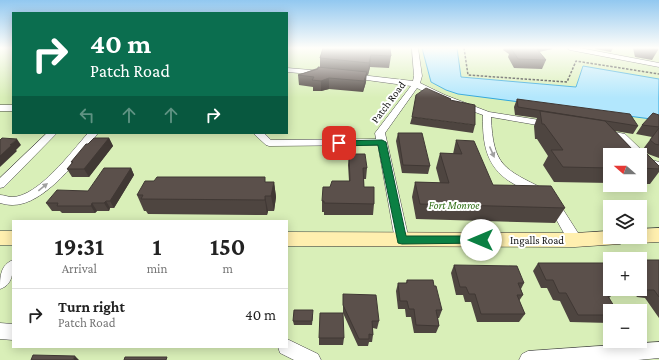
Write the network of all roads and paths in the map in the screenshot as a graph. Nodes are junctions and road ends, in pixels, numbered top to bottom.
1 (417, 65) edge
2 (466, 65) edge
3 (574, 65) edge
4 (600, 65) edge
5 (288, 70) edge
6 (327, 74) edge
7 (659, 74) edge
8 (343, 75) edge
9 (416, 84) junction
10 (0, 108) edge
11 (12, 108) edge
12 (487, 114) junction
13 (561, 126) edge
14 (598, 132) edge
15 (51, 134) edge
16 (91, 134) edge
17 (259, 134) edge
18 (382, 142) junction
19 (659, 166) edge
20 (0, 184) edge
21 (2, 203) edge
22 (659, 234) edge
23 (647, 235) edge
24 (0, 238) edge
25 (12, 238) edge
26 (603, 238) edge
27 (288, 239) edge
28 (402, 240) junction
29 (575, 240) junction
30 (12, 267) edge
31 (0, 283) edge
32 (0, 331) edge
33 (12, 332) edge
34 (288, 348) edge
35 (659, 350) edge
36 (312, 360) edge
37 (528, 360) edge

1 - 9 street, Patch Road
2 - 3 path
4 - 7 path
5 - 6 street
8 - 9 street
9 - 12 street
9 - 18 street, Patch Road
10 - 11 street
12 - 13 street
12 -> 29 street
14 - 19 street
15 - 20 street
21 -> 16 street
17 - 18 street
18 - 28 street, Patch Road
22 - 23 street
24 - 25 street
26 - 29 street, Ingalls Road
27 - 28 street, Ingalls Road
28 - 29 street, Ingalls Road
30 - 31 street
32 - 33 street
34 - 36 street
35 - 37 street

